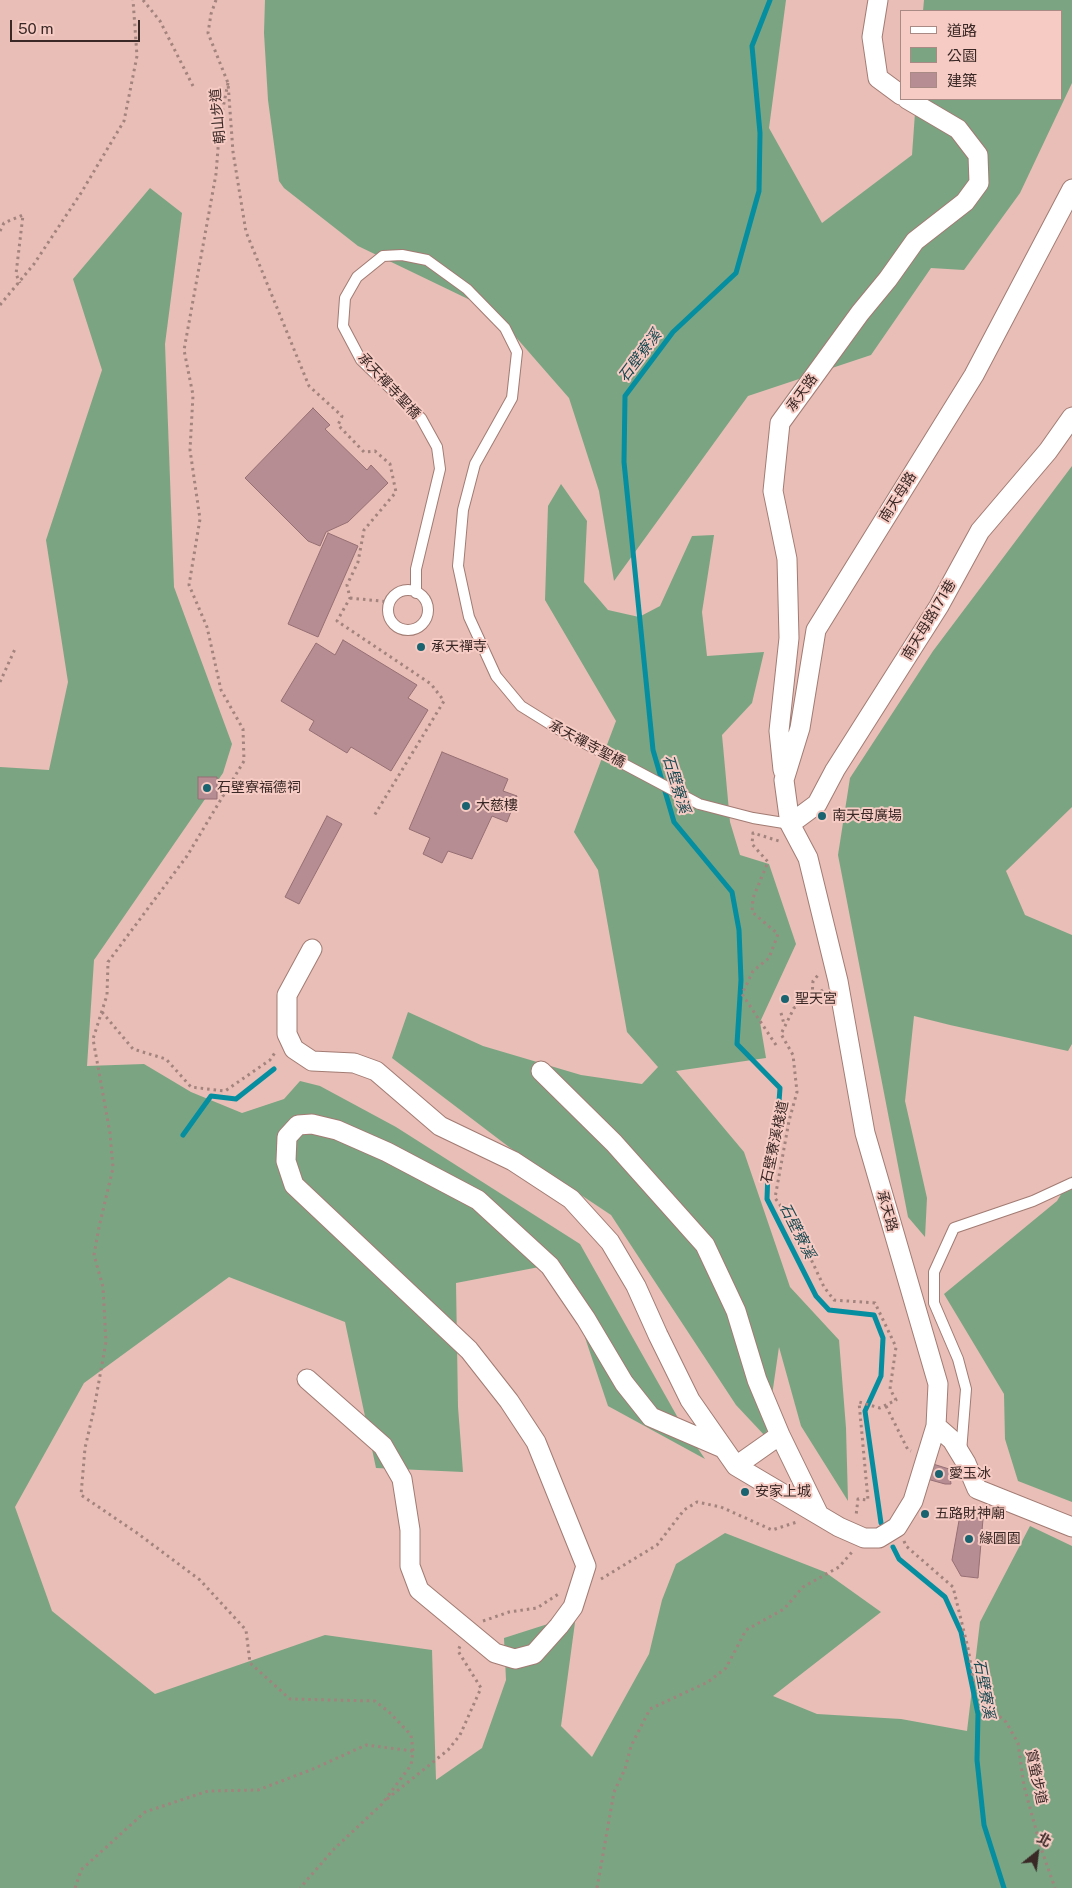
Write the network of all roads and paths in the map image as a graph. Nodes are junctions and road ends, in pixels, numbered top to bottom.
1 (133, 0) edge
2 (143, 0) edge
3 (216, 0) edge
4 (878, 0) edge
5 (228, 83) junction
6 (194, 86) dead end
7 (900, 94) edge
8 (909, 100) edge
9 (1072, 189) edge
10 (0, 230) edge
11 (20, 283) junction
12 (0, 305) edge
13 (1072, 417) edge
14 (416, 593) junction
15 (350, 598) junction
16 (390, 602) junction
17 (16, 649) dead end
18 (0, 682) edge
19 (784, 780) junction
20 (374, 816) dead end
21 (790, 824) junction
22 (312, 949) dead end
23 (838, 981) junction
24 (102, 1012) junction
25 (781, 1013) dead end
26 (784, 1025) junction
27 (287, 1034) junction
28 (781, 1034) junction
29 (541, 1071) dead end
30 (1072, 1183) edge
31 (307, 1379) dead end
32 (886, 1406) junction
33 (936, 1426) junction
34 (780, 1435) junction
35 (723, 1448) junction
36 (961, 1455) junction
37 (736, 1466) junction
38 (922, 1468) junction
39 (819, 1515) junction
40 (839, 1527) junction
41 (897, 1527) junction
42 (1072, 1527) edge
43 (864, 1538) junction
44 (413, 1751) junction
45 (75, 1888) edge
46 (300, 1888) edge
47 (597, 1888) edge
48 (1055, 1888) edge

1 - 11 path
2 - 6 path
3 - 5 path, 朝山步道
4 - 7 street
5 - 15 path, 朝山步道
5 - 24 path
8 - 19 street, 承天路
9 - 19 street, 南天母路
10 - 11 path
11 - 12 path
13 - 21 street, 南天母路171巷
14 - 16 lane
14 - 16 lane
14 - 21 lane, 承天禪寺聖橋
15 - 16 path
15 - 20 path
17 - 18 path
19 - 21 street, 南天母路
21 - 23 street, 承天路
21 - 28 path
22 - 27 street
23 - 26 path
23 - 33 street, 承天路
24 - 27 path
24 - 44 path
25 - 26 path
26 - 28 path
27 - 35 street
28 - 32 path, 石壁寮溪棧道
29 - 34 street
30 - 36 lane
31 - 35 street
32 - 38 path
32 - 40 path
33 - 36 street
33 - 38 street, 承天路
34 - 37 street
34 - 39 street
35 - 37 street
36 - 42 street
37 - 39 street
38 - 41 street, 承天路
39 - 40 street
40 - 43 street
41 - 43 street
41 - 48 path, 賞螢步道
43 - 47 path
44 - 45 path
44 - 46 path

